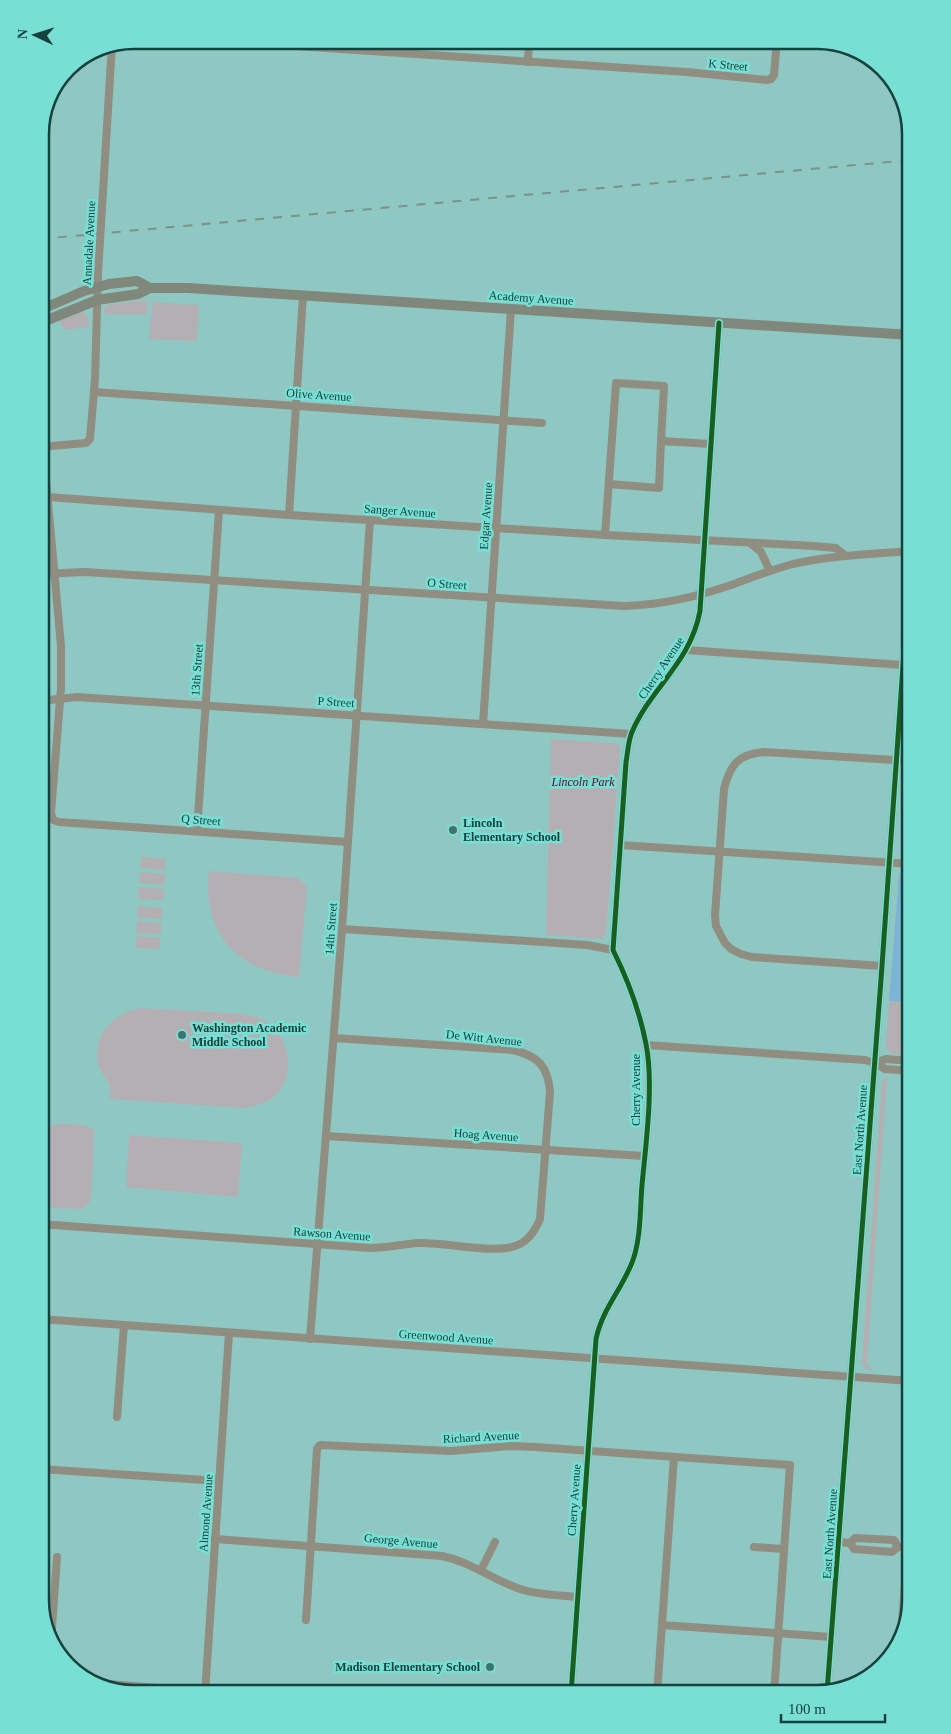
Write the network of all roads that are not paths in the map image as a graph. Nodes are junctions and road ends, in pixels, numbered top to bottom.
1 (378, 49) edge
2 (529, 49) edge
3 (776, 49) edge
4 (112, 52) edge
5 (528, 62) junction
6 (97, 287) junction
7 (150, 288) junction
8 (304, 295) junction
9 (97, 300) junction
10 (49, 306) edge
11 (511, 309) junction
12 (49, 319) edge
13 (719, 323) junction
14 (902, 334) edge
15 (94, 392) junction
16 (296, 405) junction
17 (503, 420) junction
18 (542, 423) dead end
19 (661, 441) junction
20 (711, 444) junction
21 (49, 446) edge
22 (609, 484) junction
23 (49, 498) edge
24 (49, 510) edge
25 (219, 510) junction
26 (289, 515) junction
27 (370, 520) junction
28 (496, 528) junction
29 (606, 535) junction
30 (704, 541) junction
31 (751, 544) junction
32 (902, 552) edge
33 (846, 556) junction
34 (770, 571) junction
35 (49, 573) edge
36 (54, 573) junction
37 (214, 580) junction
38 (365, 590) junction
39 (701, 594) junction
40 (492, 599) junction
41 (686, 650) junction
42 (902, 661) edge
43 (60, 698) junction
44 (49, 700) edge
45 (902, 705) edge
46 (206, 706) junction
47 (357, 715) junction
48 (483, 724) junction
49 (631, 734) junction
50 (897, 760) junction
51 (902, 760) edge
52 (197, 831) junction
53 (348, 842) junction
54 (620, 845) junction
55 (720, 852) junction
56 (889, 862) junction
57 (902, 863) edge
58 (342, 929) junction
59 (614, 950) junction
60 (882, 966) junction
61 (334, 1038) junction
62 (646, 1045) junction
63 (902, 1060) edge
64 (875, 1063) junction
65 (902, 1070) edge
66 (326, 1136) junction
67 (546, 1150) junction
68 (644, 1156) junction
69 (49, 1225) edge
70 (318, 1244) junction
71 (49, 1320) edge
72 (124, 1325) junction
73 (229, 1333) junction
74 (310, 1339) junction
75 (595, 1359) junction
76 (851, 1376) junction
77 (902, 1380) edge
78 (117, 1416) dead end
79 (588, 1450) junction
80 (674, 1457) junction
81 (49, 1469) edge
82 (219, 1481) junction
83 (215, 1539) junction
84 (495, 1542) dead end
85 (839, 1542) junction
86 (311, 1546) junction
87 (754, 1547) dead end
88 (902, 1547) edge
89 (784, 1549) junction
90 (57, 1556) dead end
91 (481, 1570) junction
92 (577, 1597) junction
93 (306, 1620) dead end
94 (52, 1624) edge
95 (662, 1625) junction
96 (778, 1633) junction
97 (831, 1637) junction
98 (828, 1684) edge
99 (206, 1685) edge
100 (572, 1685) edge
101 (658, 1685) edge
102 (775, 1685) edge

1 - 5 street, K Street
2 - 5 street
3 - 5 street, K Street
4 - 6 street, Annadale Avenue
6 - 7 main road, Academy Avenue
6 - 9 street, Annadale Avenue
6 - 10 main road, Academy Avenue
7 - 8 main road, Academy Avenue
7 - 9 main road, Academy Avenue
8 - 11 main road, Academy Avenue
8 - 16 street
9 - 12 main road, Academy Avenue
9 - 15 street, Annadale Avenue
11 - 13 main road, Academy Avenue
11 - 17 street, Edgar Avenue
13 - 14 main road, Academy Avenue
13 - 20 street, Cherry Avenue
15 - 16 street, Olive Avenue
15 - 21 street, Annadale Avenue
16 - 17 street, Olive Avenue
16 - 26 street
17 - 18 street, Olive Avenue
17 - 28 street, Edgar Avenue
19 - 20 street
19 - 22 street
19 - 22 street
20 - 30 street, Cherry Avenue
22 - 29 street
23 - 25 street, Sanger Avenue
24 - 36 street
25 - 26 street, Sanger Avenue
25 - 37 street, 13th Street
26 - 27 street, Sanger Avenue
27 - 28 street, Sanger Avenue
27 - 38 street, 14th Street
28 - 29 street, Sanger Avenue
28 - 40 street, Edgar Avenue
29 - 30 street, Sanger Avenue
30 - 31 street, Sanger Avenue
30 - 39 street, Cherry Avenue
31 - 33 street, Sanger Avenue
31 - 34 street
32 - 33 street, Sanger Avenue
33 - 34 street, O Street
34 - 39 street, O Street
35 - 36 street, O Street
36 - 37 street, O Street
36 - 43 street
37 - 38 street, O Street
37 - 46 street, 13th Street
38 - 40 street, O Street
38 - 47 street, 14th Street
39 - 40 street, O Street
39 - 41 street, Cherry Avenue
40 - 48 street, Edgar Avenue
41 - 42 street
41 - 49 street, Cherry Avenue
43 - 44 street, P Street
43 - 46 street, P Street
43 - 52 street, Q Street
45 - 50 street, East North Avenue
46 - 47 street, P Street
46 - 52 street, 13th Street
47 - 48 street, P Street
47 - 53 street, 14th Street
48 - 49 street, P Street
49 - 54 street, Cherry Avenue
50 - 51 street
50 - 55 street
50 - 56 street, East North Avenue
52 - 53 street, Q Street
53 - 58 street, 14th Street
54 - 55 street
54 - 59 street, Cherry Avenue
55 - 56 street
55 - 60 street
56 - 57 street
56 - 60 street, East North Avenue
58 - 59 street
58 - 61 street, 14th Street
59 - 62 street, Cherry Avenue
60 - 64 street, East North Avenue
61 - 66 street, 14th Street
61 - 67 street, De Witt Avenue
62 - 64 street
62 - 68 street, Cherry Avenue
63 - 64 street
64 - 65 street
64 - 76 street, East North Avenue
66 - 67 street, Hoag Avenue
66 - 70 street, 14th Street
67 - 68 street, Hoag Avenue
67 - 70 street, Rawson Avenue
68 - 75 street, Cherry Avenue
69 - 70 street, Rawson Avenue
70 - 74 street, 14th Street
71 - 72 street, Greenwood Avenue
72 - 73 street, Greenwood Avenue
72 - 78 street
73 - 74 street, Greenwood Avenue
73 - 82 street, Almond Avenue
74 - 75 street, Greenwood Avenue
75 - 76 street, Greenwood Avenue
75 - 79 street, Cherry Avenue
76 - 77 street, Greenwood Avenue
76 - 85 street, East North Avenue
79 - 80 street, Richard Avenue
79 - 86 street, Richard Avenue
79 - 92 street, Cherry Avenue
80 - 89 street, Richard Avenue
80 - 95 street
81 - 82 street
82 - 83 street, Almond Avenue
83 - 86 street, George Avenue
83 - 99 street, Almond Avenue
84 - 91 street
85 - 88 street
85 - 97 street, East North Avenue
86 - 91 street, George Avenue
86 - 93 street, Richard Avenue
87 - 89 street
89 - 96 street
90 - 94 street
91 - 92 street, George Avenue
92 - 100 street, Cherry Avenue
95 - 96 street
95 - 101 street
96 - 97 street
96 - 102 street
97 - 98 street, East North Avenue

